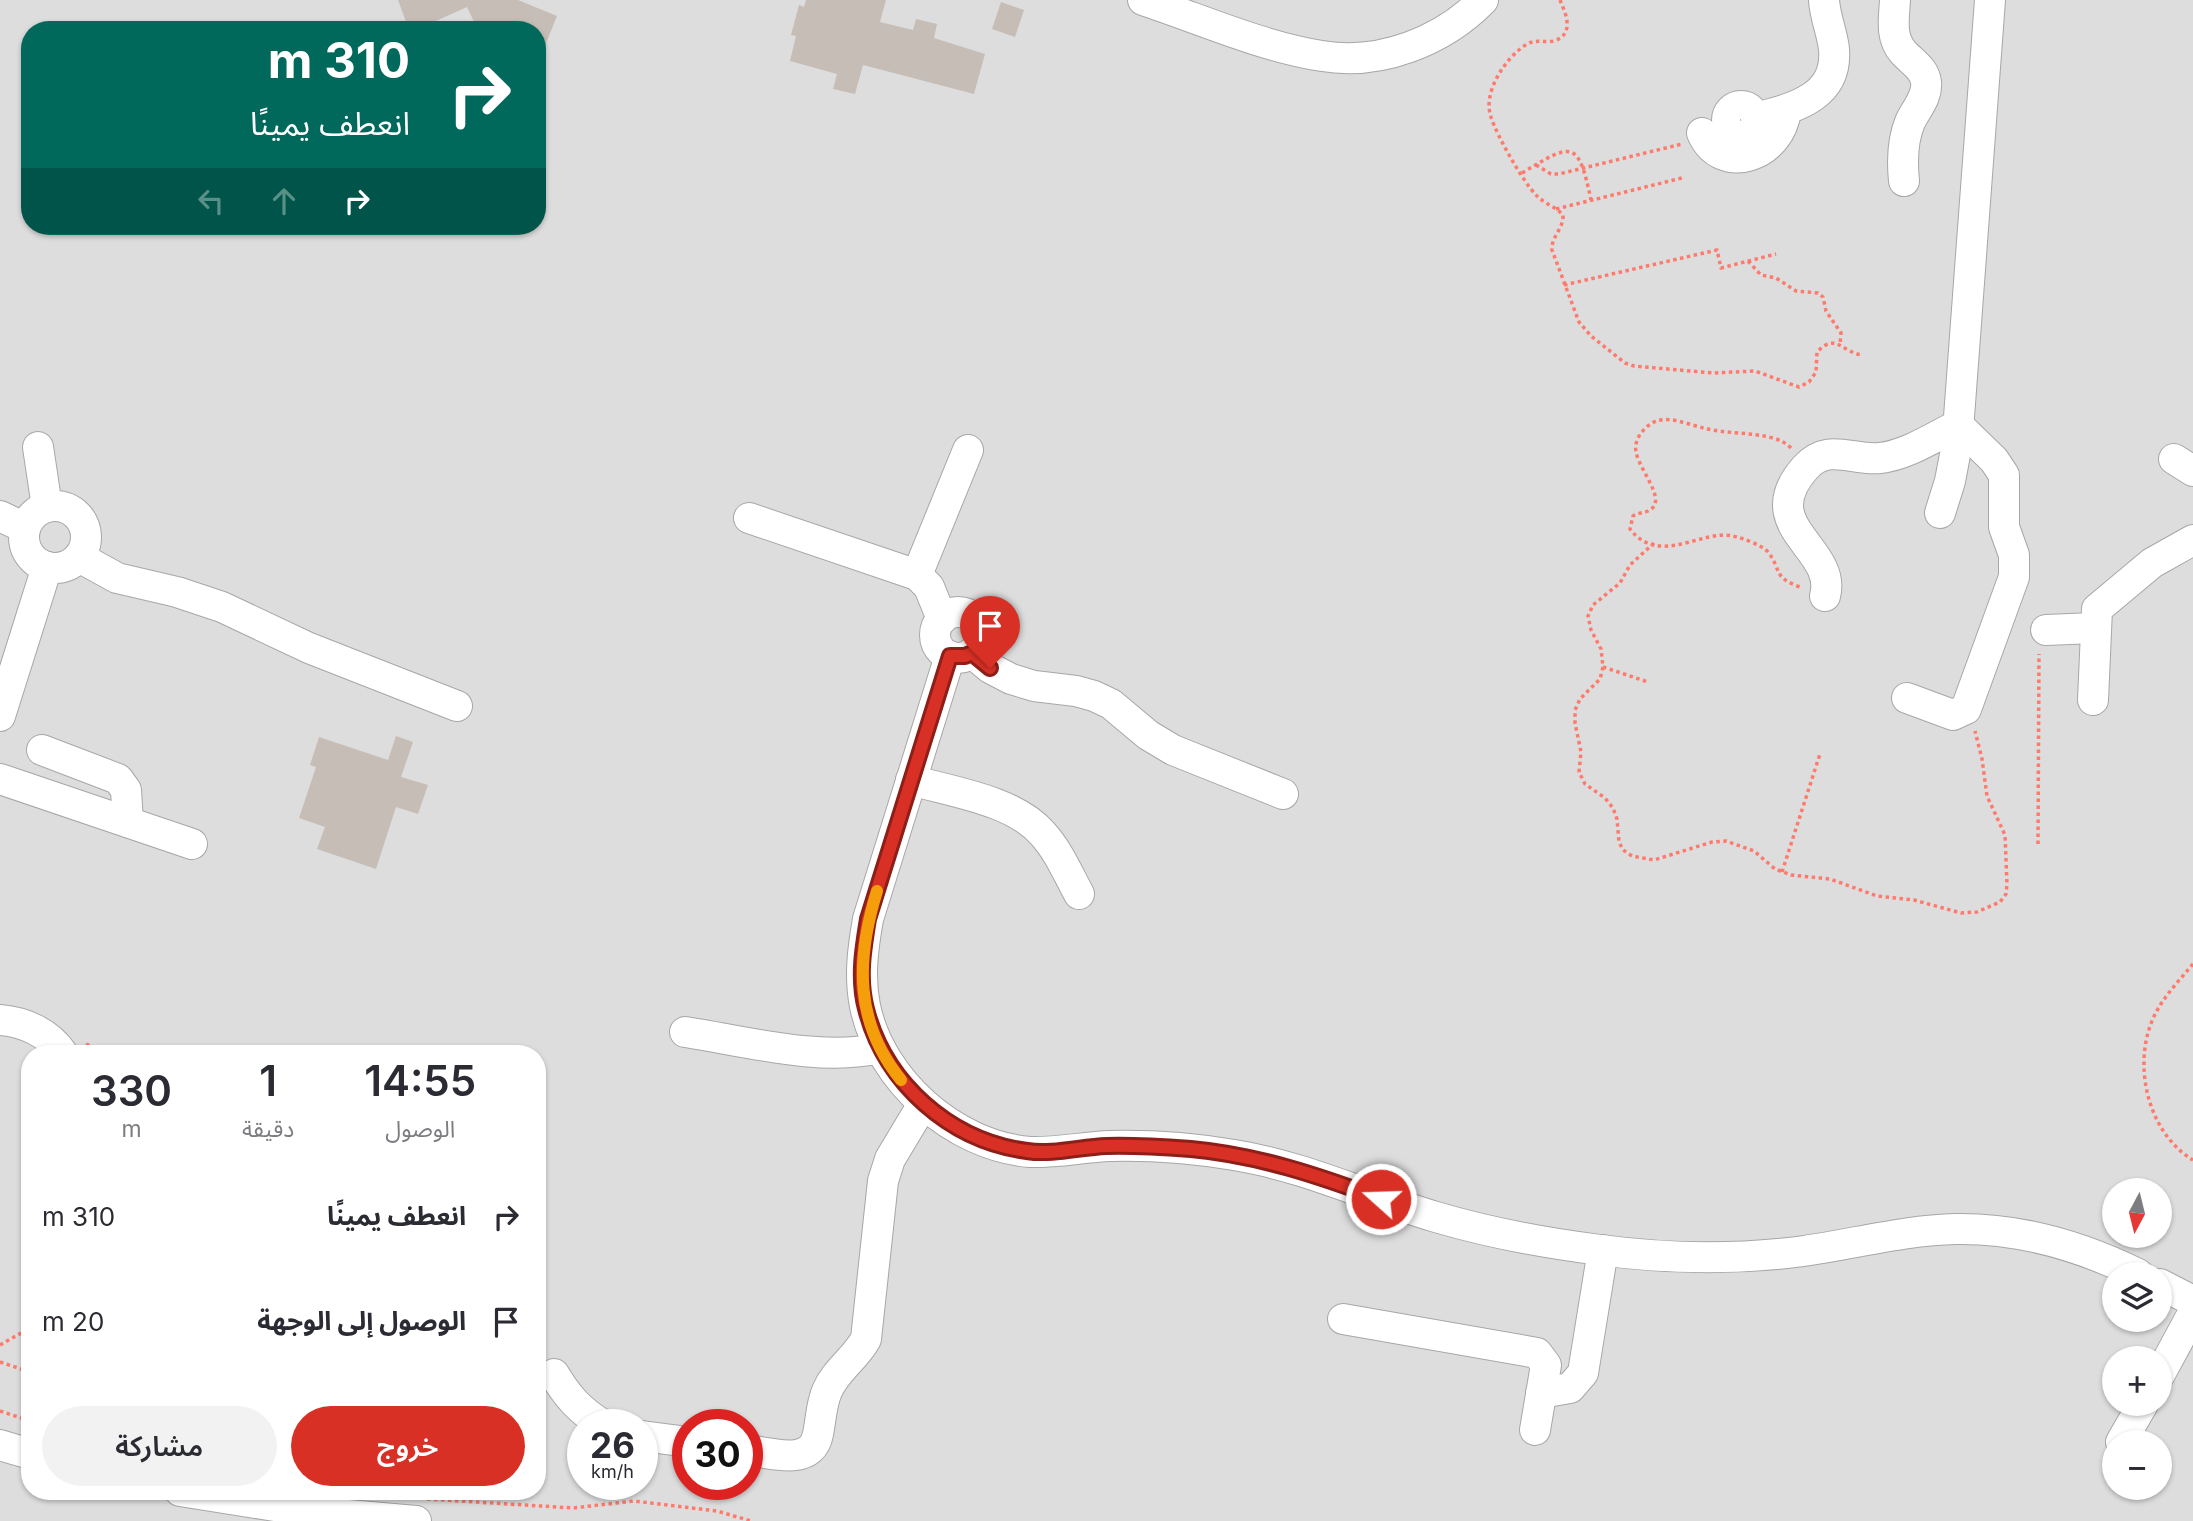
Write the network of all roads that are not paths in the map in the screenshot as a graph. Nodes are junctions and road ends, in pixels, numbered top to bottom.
1 (1143, 0) edge
2 (1483, 0) edge
3 (1824, 0) edge
4 (1895, 0) edge
5 (1990, 0) edge
6 (1786, 110) junction
7 (1904, 181) dead end
8 (1958, 425) junction
9 (38, 447) dead end
10 (968, 450) dead end
11 (47, 507) junction
12 (1940, 513) dead end
13 (749, 518) dead end
14 (13, 522) edge
15 (2193, 540) edge
16 (79, 557) junction
17 (47, 567) junction
18 (916, 575) junction
19 (1825, 596) road end
20 (2094, 628) junction
21 (2046, 630) road end
22 (961, 654) junction
23 (1907, 698) dead end
24 (2093, 700) dead end
25 (457, 706) dead end
26 (0, 716) edge
27 (42, 750) dead end
28 (0, 779) edge
29 (911, 780) junction
30 (1283, 794) dead end
31 (128, 822) junction
32 (192, 844) dead end
33 (1079, 894) dead end
34 (0, 1020) edge
35 (685, 1032) dead end
36 (55, 1045) edge
37 (880, 1048) junction
38 (923, 1104) junction
39 (1603, 1251) junction
40 (2114, 1262) edge
41 (2172, 1290) edge
42 (2193, 1301) edge
43 (2193, 1314) edge
44 (1343, 1319) dead end
45 (2172, 1352) edge
46 (554, 1374) dead end
47 (1541, 1393) junction
48 (580, 1409) edge
49 (1535, 1430) dead end
50 (0, 1445) edge
51 (21, 1451) edge
52 (763, 1452) edge
53 (237, 1500) edge
54 (421, 1510) edge

1 - 2 street
3 - 6 street
4 - 7 street
5 - 8 street
6 - 6 street
8 - 12 street
8 - 19 street
8 - 23 street
9 - 11 street
10 - 18 street
11 - 14 street
11 - 16 street
13 - 18 street
14 - 17 street
15 - 20 street
16 - 17 street
16 - 25 street
17 - 26 street
18 - 22 street
20 - 21 street
20 - 24 street
22 - 29 street
22 - 30 street
27 - 31 street
28 - 31 street
29 - 33 street
29 - 37 street
31 - 32 street
34 - 36 street
35 - 37 street
37 - 38 street
38 - 39 street
38 - 52 street
39 - 40 street
39 - 47 street
41 - 42 street
43 - 45 street
44 - 47 street
46 - 48 street
47 - 49 street
50 - 51 street
53 - 54 street

